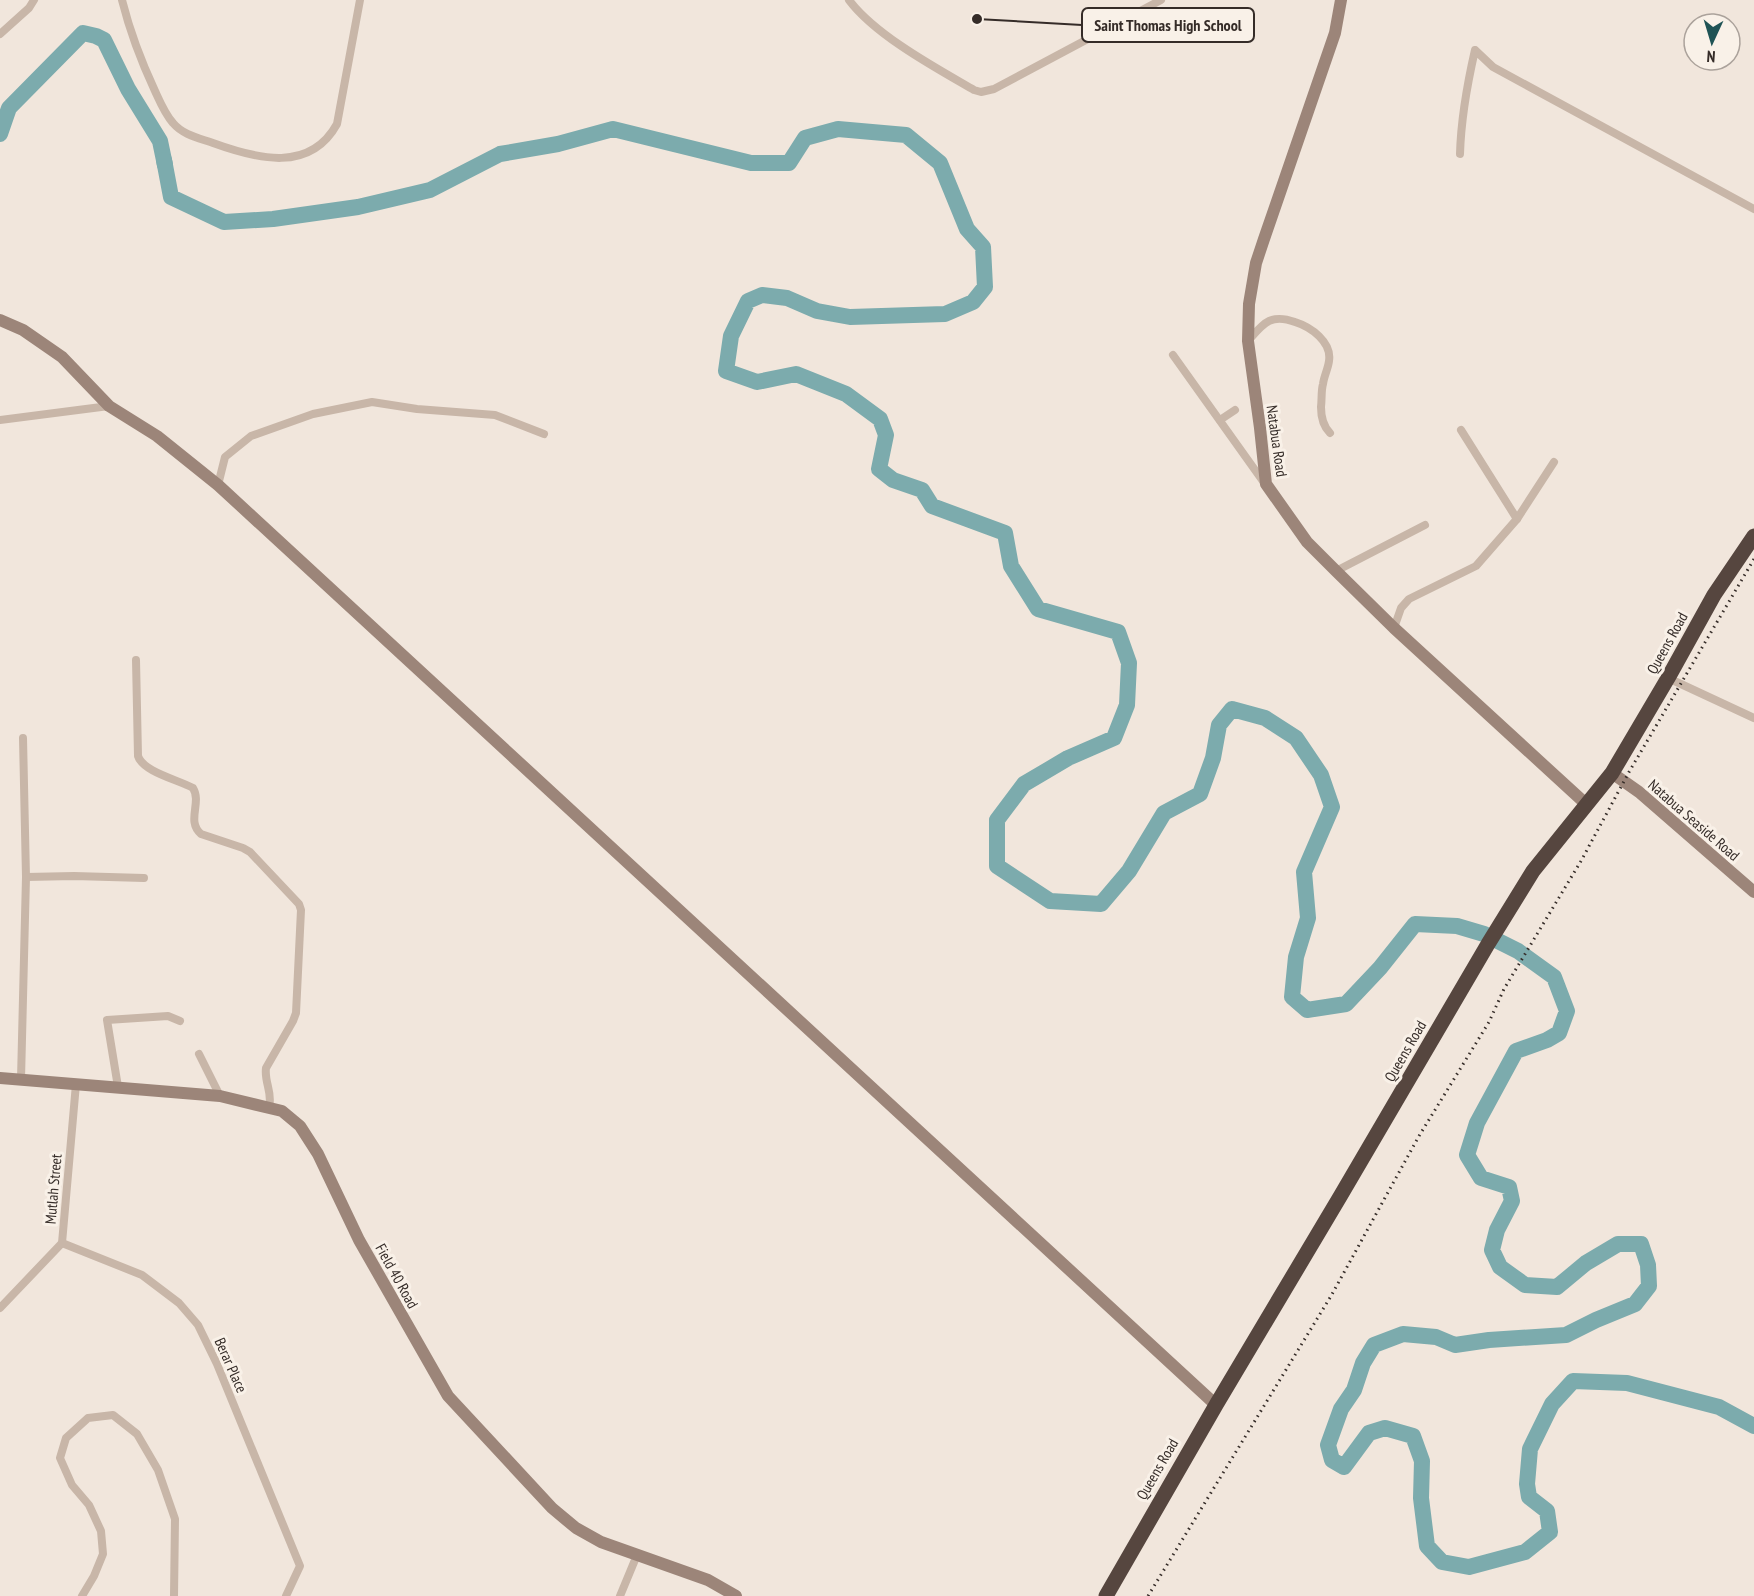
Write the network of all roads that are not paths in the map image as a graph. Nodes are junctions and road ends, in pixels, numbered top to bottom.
1 (34, 0) edge
2 (122, 0) edge
3 (360, 0) edge
4 (849, 0) edge
5 (1161, 0) edge
6 (1341, 0) edge
7 (0, 34) edge
8 (1461, 154) dead end
9 (1754, 208) edge
10 (0, 320) edge
11 (1248, 341) junction
12 (1173, 355) dead end
13 (109, 406) junction
14 (1235, 410) dead end
15 (0, 420) edge
16 (1220, 420) junction
17 (1461, 430) dead end
18 (1330, 433) dead end
19 (544, 434) dead end
20 (1554, 462) dead end
21 (1266, 484) junction
22 (218, 485) junction
23 (1517, 519) junction
24 (1425, 525) dead end
25 (1754, 536) edge
26 (1336, 571) junction
27 (1394, 628) junction
28 (136, 660) dead end
29 (1668, 678) junction
30 (1754, 718) edge
31 (23, 738) dead end
32 (1612, 773) junction
33 (1586, 804) junction
34 (26, 877) junction
35 (144, 878) dead end
36 (1754, 892) edge
37 (180, 1021) dead end
38 (199, 1054) dead end
39 (0, 1078) edge
40 (21, 1079) junction
41 (76, 1084) junction
42 (118, 1087) junction
43 (220, 1096) junction
44 (269, 1107) junction
45 (62, 1243) junction
46 (0, 1308) edge
47 (1216, 1405) junction
48 (638, 1555) junction
49 (82, 1596) edge
50 (174, 1596) edge
51 (286, 1596) edge
52 (620, 1596) edge
53 (736, 1596) edge
54 (1106, 1596) edge

1 - 7 street
2 - 3 street
4 - 5 street
6 - 11 street, Natabua Road
8 - 9 street
10 - 13 street
11 - 18 street
11 - 21 street, Natabua Road
12 - 16 street
13 - 15 street
13 - 22 street
14 - 16 street
16 - 21 street
17 - 23 street
19 - 22 street
20 - 23 street
21 - 26 street, Natabua Road
22 - 47 street
23 - 27 street
24 - 26 street
25 - 29 highway, Queens Road
26 - 27 street, Natabua Road
27 - 33 street, Natabua Road
28 - 44 street
29 - 30 street
29 - 32 highway, Queens Road
31 - 34 street
32 - 33 highway, Queens Road
32 - 36 street, Natabua Seaside Road
33 - 47 highway, Queens Road
34 - 35 street
34 - 40 street
37 - 42 street
38 - 43 street
39 - 40 street, Field 40 Road
40 - 41 street, Field 40 Road
41 - 42 street, Field 40 Road
41 - 45 street, Mutlah Street
42 - 43 street, Field 40 Road
43 - 44 street, Field 40 Road
44 - 48 street, Field 40 Road
45 - 46 street, Mutlah Street
45 - 51 street, Berar Place
47 - 54 highway, Queens Road
48 - 52 street
48 - 53 street, Field 40 Road
49 - 50 street

